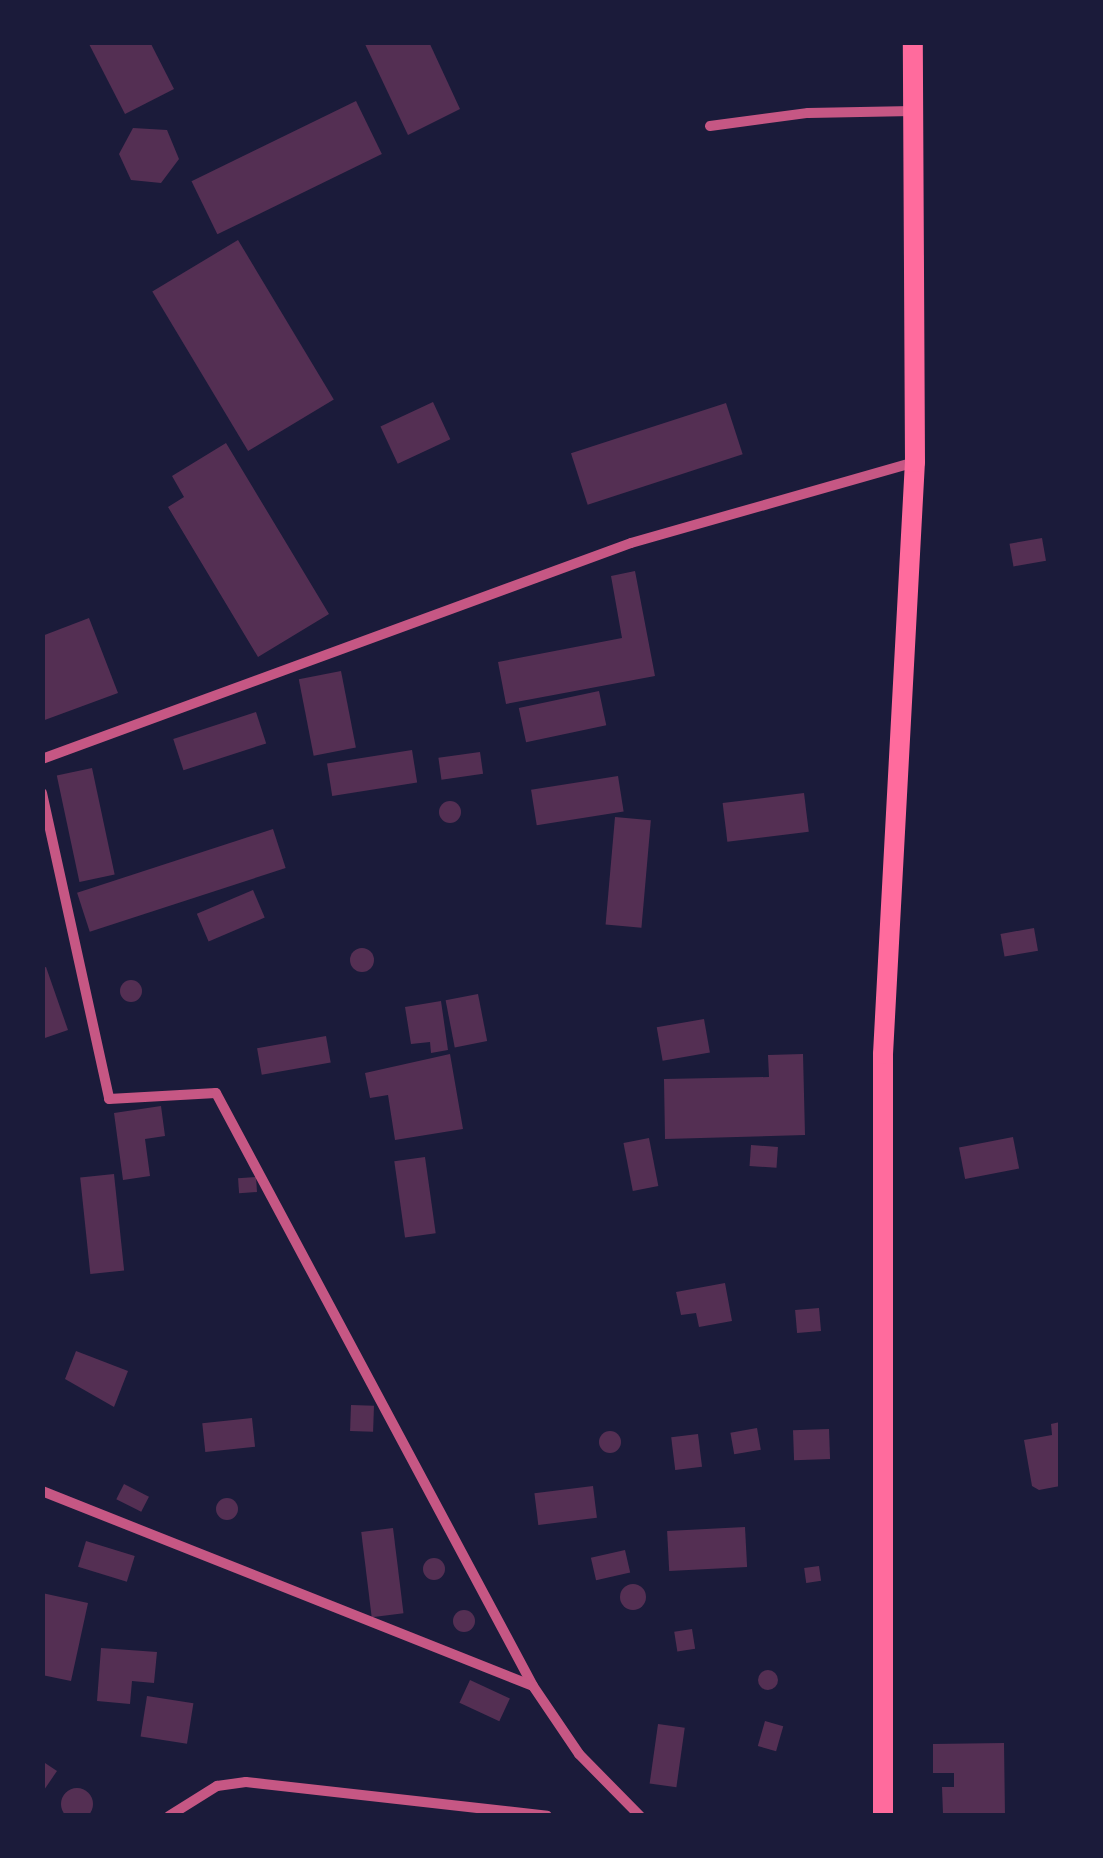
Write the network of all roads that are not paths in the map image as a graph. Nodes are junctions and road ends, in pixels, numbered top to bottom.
1 (913, 42) edge
2 (914, 111) junction
3 (710, 126) dead end
4 (915, 462) junction
5 (42, 760) edge
6 (42, 793) edge
7 (42, 1491) edge
8 (533, 1686) junction
9 (169, 1816) edge
10 (546, 1816) edge
11 (640, 1816) edge
12 (883, 1816) edge

1 - 2 main road
2 - 3 street
2 - 4 main road
4 - 5 street
4 - 12 main road
6 - 8 street
7 - 8 street
8 - 11 street
9 - 10 street

